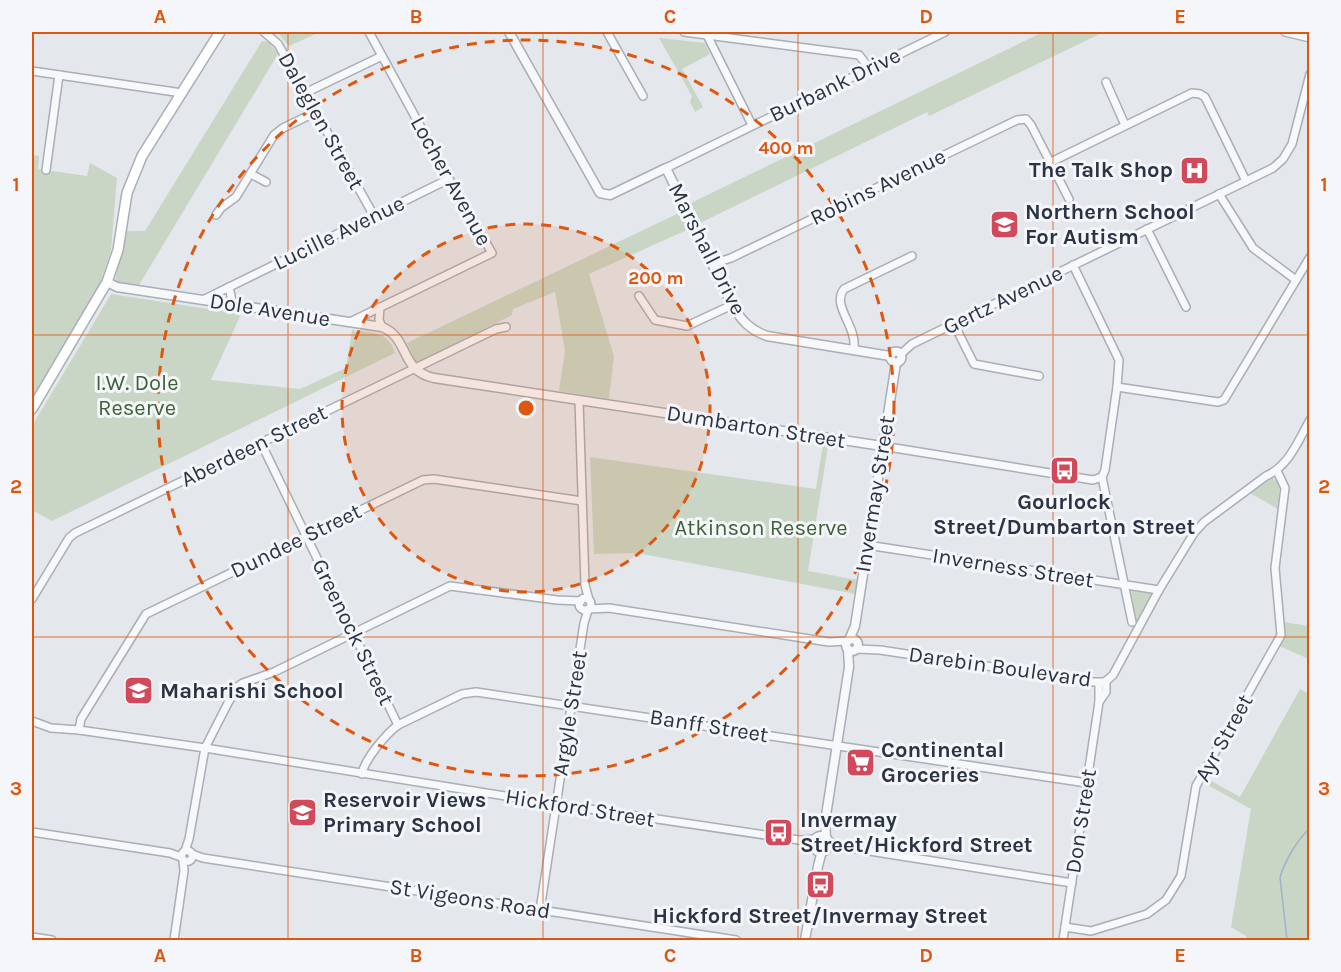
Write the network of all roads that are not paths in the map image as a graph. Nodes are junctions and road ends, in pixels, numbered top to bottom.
1 (220, 32) edge
2 (264, 32) edge
3 (369, 32) edge
4 (509, 32) edge
5 (607, 32) edge
6 (684, 32) edge
7 (945, 32) edge
8 (1285, 32) edge
9 (707, 35) junction
10 (733, 35) edge
11 (1310, 38) edge
12 (382, 56) junction
13 (869, 68) junction
14 (32, 71) edge
15 (1310, 74) edge
16 (59, 75) junction
17 (1106, 81) dead end
18 (182, 93) junction
19 (305, 93) junction
20 (643, 96) dead end
21 (316, 112) junction
22 (752, 125) junction
23 (1125, 125) junction
24 (1051, 162) junction
25 (666, 168) junction
26 (46, 170) dead end
27 (251, 174) junction
28 (449, 179) junction
29 (1246, 181) junction
30 (266, 182) dead end
31 (1219, 194) junction
32 (1070, 199) dead end
33 (216, 215) dead end
34 (374, 216) junction
35 (1147, 229) junction
36 (912, 256) dead end
37 (1310, 257) edge
38 (1073, 265) junction
39 (714, 267) junction
40 (1296, 280) junction
41 (107, 282) junction
42 (229, 287) junction
43 (639, 296) dead end
44 (203, 300) junction
45 (233, 305) junction
46 (732, 305) junction
47 (380, 307) junction
48 (1186, 307) dead end
49 (350, 322) junction
50 (954, 324) junction
51 (382, 327) junction
52 (506, 327) dead end
53 (854, 349) junction
54 (901, 354) joint
55 (893, 359) junction
56 (412, 368) junction
57 (1039, 376) dead end
58 (1117, 387) junction
59 (579, 400) junction
60 (32, 409) edge
61 (1310, 420) edge
62 (261, 443) junction
63 (882, 446) junction
64 (1277, 471) junction
65 (1102, 477) junction
66 (582, 501) junction
67 (306, 536) junction
68 (867, 545) junction
69 (1125, 585) junction
70 (1159, 590) junction
71 (32, 599) edge
72 (585, 605) junction
73 (1132, 622) dead end
74 (354, 633) junction
75 (852, 645) junction
76 (1102, 682) junction
77 (572, 705) junction
78 (32, 716) edge
79 (32, 721) edge
80 (398, 725) junction
81 (77, 730) junction
82 (837, 746) junction
83 (205, 748) junction
84 (362, 774) junction
85 (1087, 783) junction
86 (556, 804) junction
87 (32, 832) edge
88 (821, 844) junction
89 (187, 856) junction
90 (1072, 883) junction
91 (540, 910) junction
92 (1065, 927) junction
93 (32, 937) edge
94 (52, 940) edge
95 (174, 940) edge
96 (736, 940) edge
97 (805, 940) edge
98 (1063, 940) edge

1 - 18 main road
2 - 19 street, Daleglen Street
3 - 12 street, Locher Avenue
4 - 25 street, Burbank Drive
5 - 20 street
6 - 9 street
7 - 13 street, Burbank Drive
8 - 11 street
9 - 10 street
9 - 22 street
10 - 13 street
12 - 19 street
12 - 28 street, Locher Avenue
13 - 22 street, Burbank Drive
14 - 16 street
15 - 29 street, Gertz Avenue
16 - 18 street
16 - 26 street
17 - 23 street
18 - 41 main road
19 - 21 street, Daleglen Street
21 - 27 street
21 - 34 street, Daleglen Street
22 - 25 street, Burbank Drive
23 - 24 street
23 - 29 street
24 - 32 street
24 - 39 street, Robins Avenue
25 - 39 street, Marshall Drive
27 - 30 street
27 - 33 street
28 - 34 street, Lucille Avenue
28 - 47 street, Locher Avenue
29 - 31 street, Gertz Avenue
31 - 35 street, Gertz Avenue
31 - 40 street
34 - 42 street, Lucille Avenue
35 - 38 street, Gertz Avenue
35 - 48 street
36 - 53 street
37 - 40 street
38 - 50 street, Gertz Avenue
38 - 58 street
39 - 46 street, Marshall Drive
40 - 58 street
41 - 44 street, Dole Avenue
41 - 60 main road
42 - 44 street, Lucille Avenue
42 - 45 street
43 - 46 street
44 - 45 street, Dole Avenue
45 - 49 street, Dole Avenue
46 - 53 street, Marshall Drive
47 - 49 street, Locher Avenue
47 - 51 street
49 - 51 street, Dole Avenue
50 - 54 street, Gertz Avenue
50 - 57 street
51 - 56 street
52 - 56 street, Aberdeen Street
53 - 55 street, Marshall Drive
54 - 55 street
55 - 63 street, Invermay Street
56 - 59 street, Dumbarton Street
56 - 62 street, Aberdeen Street
58 - 65 street
59 - 63 street, Dumbarton Street
59 - 66 street, Argyle Street
61 - 64 street, Darebin Boulevard
62 - 67 street, Greenock Street
62 - 71 street, Aberdeen Street
63 - 65 street, Dumbarton Street
63 - 68 street, Invermay Street
64 - 70 street, Darebin Boulevard
64 - 92 street, Ayr Street
65 - 69 street
66 - 67 street, Dundee Street
66 - 72 street, Argyle Street
67 - 74 street, Greenock Street
67 - 81 street, Dundee Street
68 - 69 street, Inverness Street
68 - 75 street, Invermay Street
69 - 70 street, Inverness Street
69 - 73 street
70 - 76 street, Darebin Boulevard
72 - 74 street, Darebin Boulevard
72 - 75 street, Darebin Boulevard
72 - 77 street, Argyle Street
74 - 80 street, Greenock Street
74 - 83 street, Darebin Boulevard
75 - 76 street, Darebin Boulevard
75 - 82 street, Invermay Street
76 - 85 street, Don Street
77 - 80 street, Banff Street
77 - 82 street, Banff Street
77 - 86 street, Argyle Street
78 - 81 street, Hickford Street
79 - 81 street, Hickford Street
80 - 84 street, Banff Street
81 - 83 street, Hickford Street
82 - 85 street, Banff Street
82 - 88 street, Invermay Street
83 - 84 street, Hickford Street
83 - 89 street, Darebin Boulevard
84 - 86 street, Hickford Street
85 - 90 street, Don Street
86 - 88 street, Hickford Street
86 - 91 street, Argyle Street
87 - 89 street, St Vigeons Road
88 - 90 street, Hickford Street
88 - 97 street, Invermay Street
89 - 91 street, St Vigeons Road
89 - 95 street
90 - 92 street, Don Street
91 - 96 street, St Vigeons Road
92 - 98 street, Don Street
93 - 94 street

